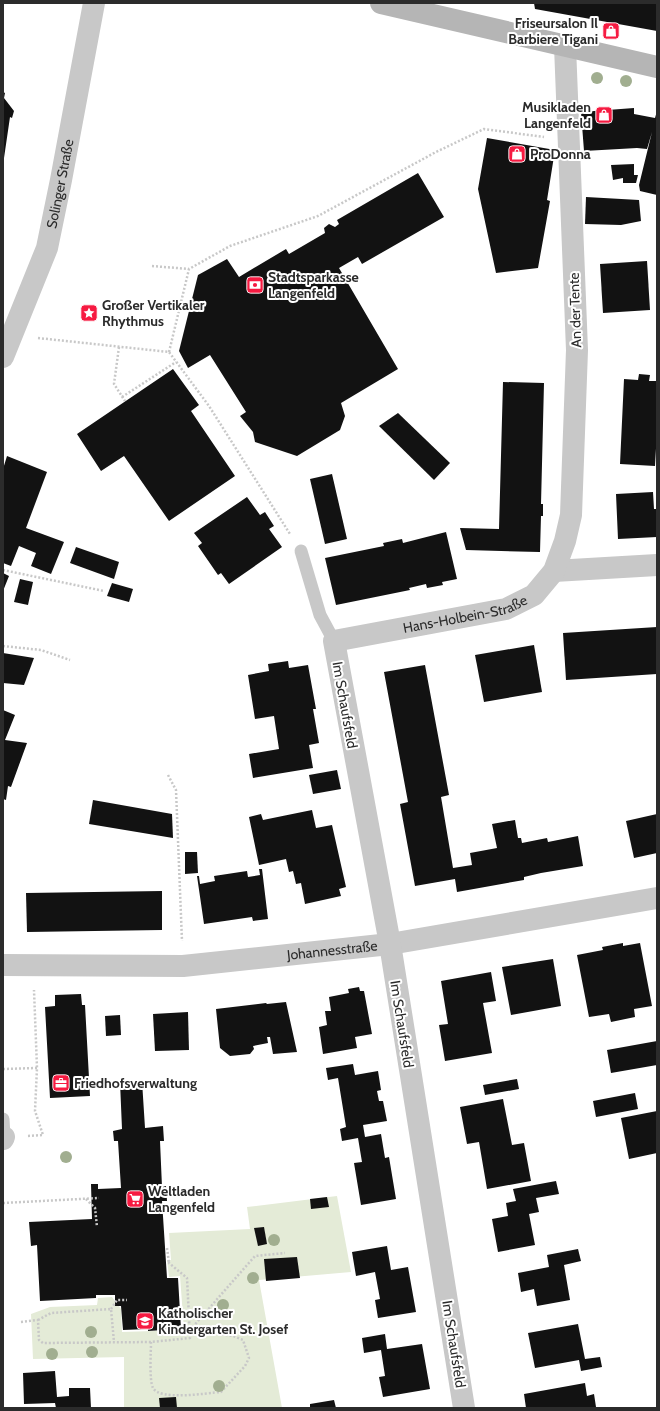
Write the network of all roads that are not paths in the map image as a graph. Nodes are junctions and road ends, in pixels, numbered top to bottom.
1 (94, 3) edge
2 (381, 3) edge
3 (565, 46) junction
4 (657, 67) edge
5 (7, 335) edge
6 (3, 357) edge
7 (302, 551) road end
8 (657, 566) edge
9 (554, 571) junction
10 (334, 641) junction
11 (657, 898) edge
12 (390, 944) junction
13 (3, 964) edge
14 (464, 1408) edge

1 - 5 street, Solinger Straße
2 - 3 main road
3 - 4 main road
3 - 9 street, An der Tente
5 - 6 street, Solinger Straße
7 - 10 lane
8 - 9 street
9 - 10 street, Hans-Holbein-Straße
10 - 12 street, Im Schaufsfeld
11 - 12 street, Johannesstraße
12 - 13 street, Johannesstraße
12 - 14 street, Im Schaufsfeld

